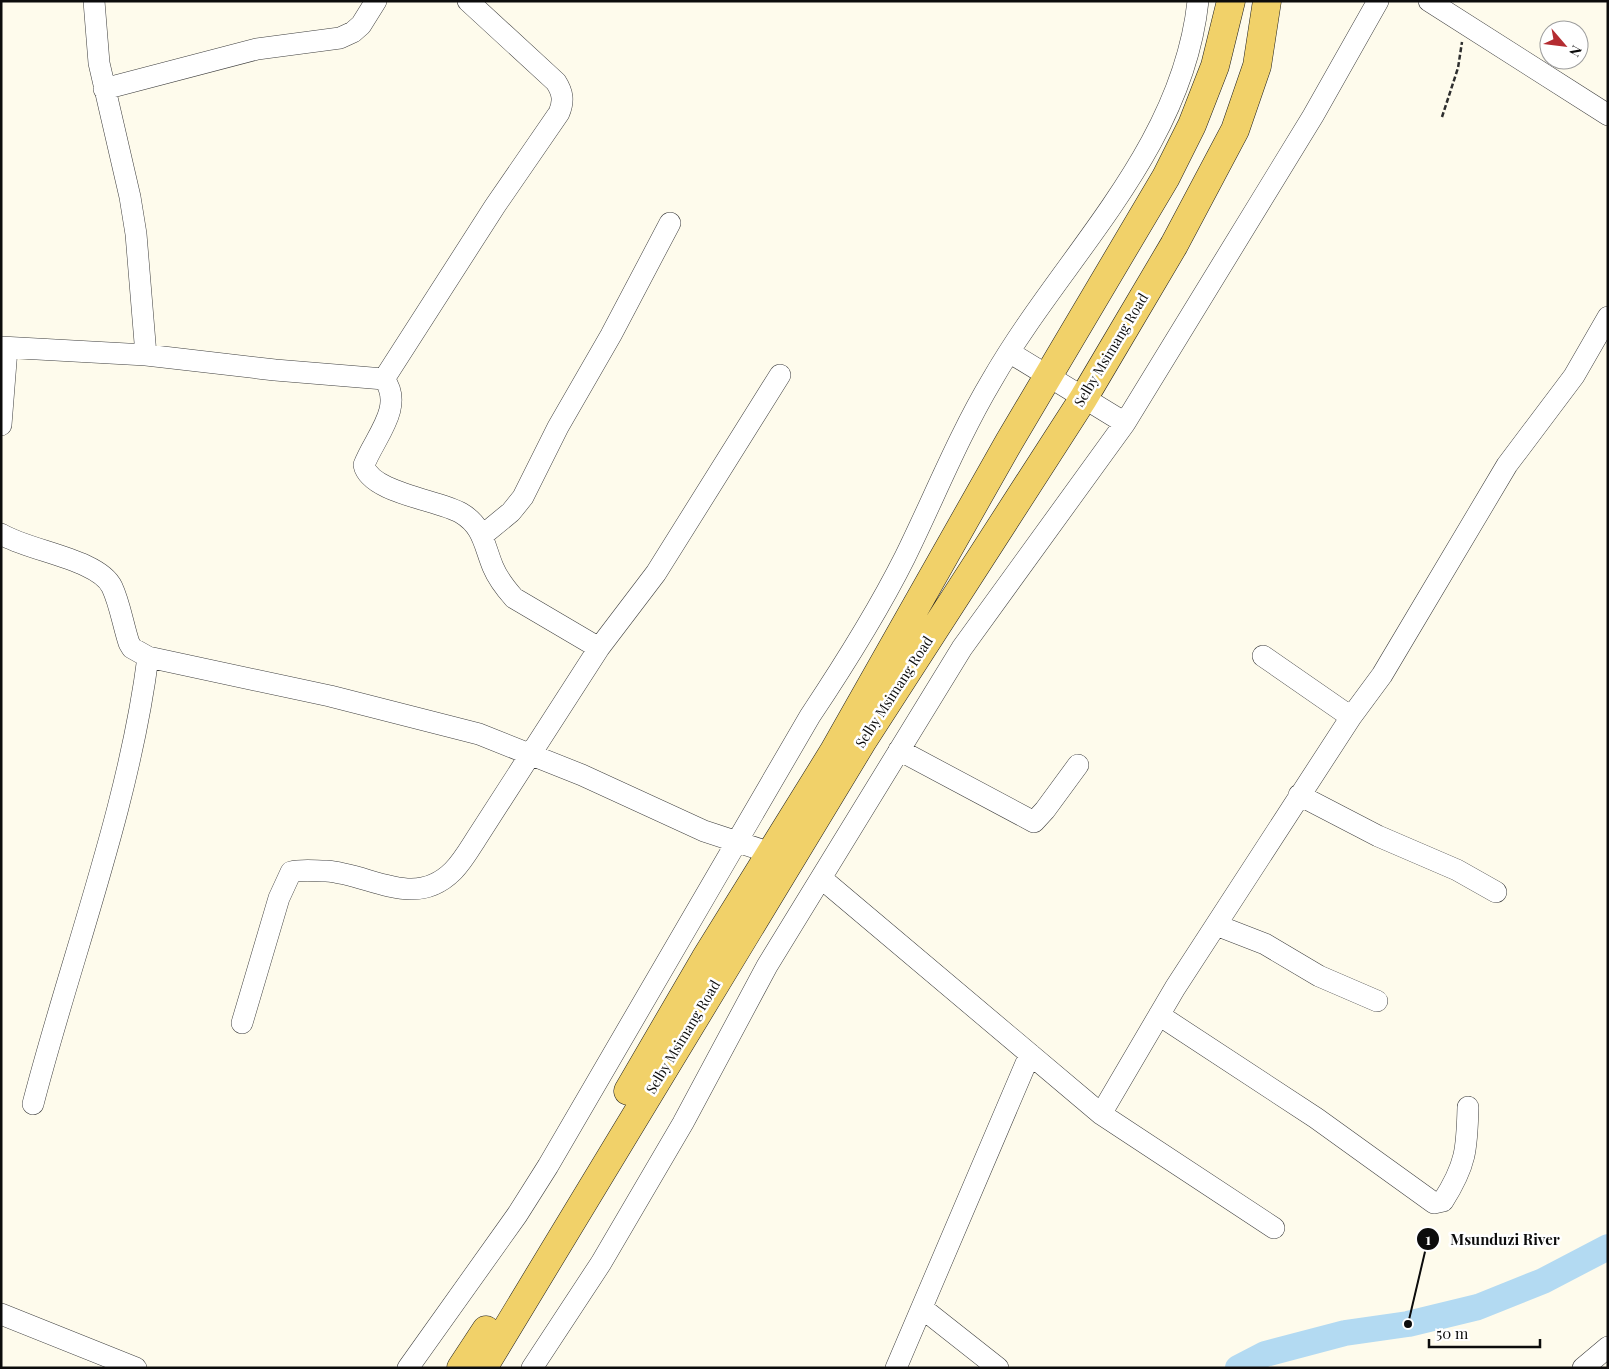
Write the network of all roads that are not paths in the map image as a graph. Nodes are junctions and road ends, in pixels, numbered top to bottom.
1 (94, 1) edge
2 (376, 1) edge
3 (468, 1) edge
4 (1198, 1) edge
5 (1231, 1) edge
6 (1267, 1) edge
7 (1378, 1) edge
8 (1429, 1) edge
9 (104, 88) junction
10 (1608, 115) edge
11 (670, 224) dead end
12 (1608, 316) edge
13 (4, 348) edge
14 (1010, 352) junction
15 (146, 355) junction
16 (780, 375) dead end
17 (1047, 376) junction
18 (384, 379) junction
19 (1083, 398) junction
20 (1125, 423) junction
21 (1, 425) edge
22 (1, 534) edge
23 (483, 535) junction
24 (599, 648) junction
25 (1263, 656) dead end
26 (148, 657) junction
27 (1351, 717) junction
28 (900, 750) junction
29 (532, 754) junction
30 (1078, 765) dead end
31 (1299, 795) junction
32 (738, 843) junction
33 (771, 853) junction
34 (821, 878) junction
35 (1496, 892) dead end
36 (1216, 925) junction
37 (1377, 1001) dead end
38 (1159, 1015) junction
39 (242, 1023) dead end
40 (1030, 1054) junction
41 (33, 1104) dead end
42 (1468, 1107) dead end
43 (1101, 1114) junction
44 (1274, 1228) dead end
45 (922, 1308) junction
46 (1, 1314) edge
47 (1608, 1347) edge
48 (136, 1368) edge
49 (408, 1368) edge
50 (460, 1368) edge
51 (483, 1368) edge
52 (532, 1368) edge
53 (896, 1368) edge
54 (998, 1368) edge
55 (1583, 1368) edge

1 - 9 street
2 - 9 street
3 - 18 street
4 - 14 street
5 - 17 main road, Selby Msimang Road
6 - 19 main road, Selby Msimang Road
7 - 20 street
8 - 10 street
9 - 15 street
11 - 23 street
12 - 27 street
13 - 15 street
13 - 21 street
14 - 17 street
14 - 32 street
15 - 18 street
16 - 24 street
17 - 19 street
17 - 33 main road, Selby Msimang Road
18 - 23 street
19 - 20 street
19 - 51 main road, Selby Msimang Road
20 - 28 street
22 - 26 street
23 - 24 street
24 - 29 street
25 - 27 street
26 - 29 street
26 - 41 street
27 - 31 street
28 - 30 street
28 - 34 street
29 - 32 street
29 - 39 street
31 - 35 street
31 - 36 street
32 - 33 street
32 - 49 street
33 - 50 main road, Selby Msimang Road
34 - 40 street
34 - 52 street
36 - 37 street
36 - 38 street
38 - 42 street
38 - 43 street
40 - 43 street
40 - 45 street
43 - 44 street
45 - 53 street
45 - 54 street
46 - 48 street
47 - 55 street

